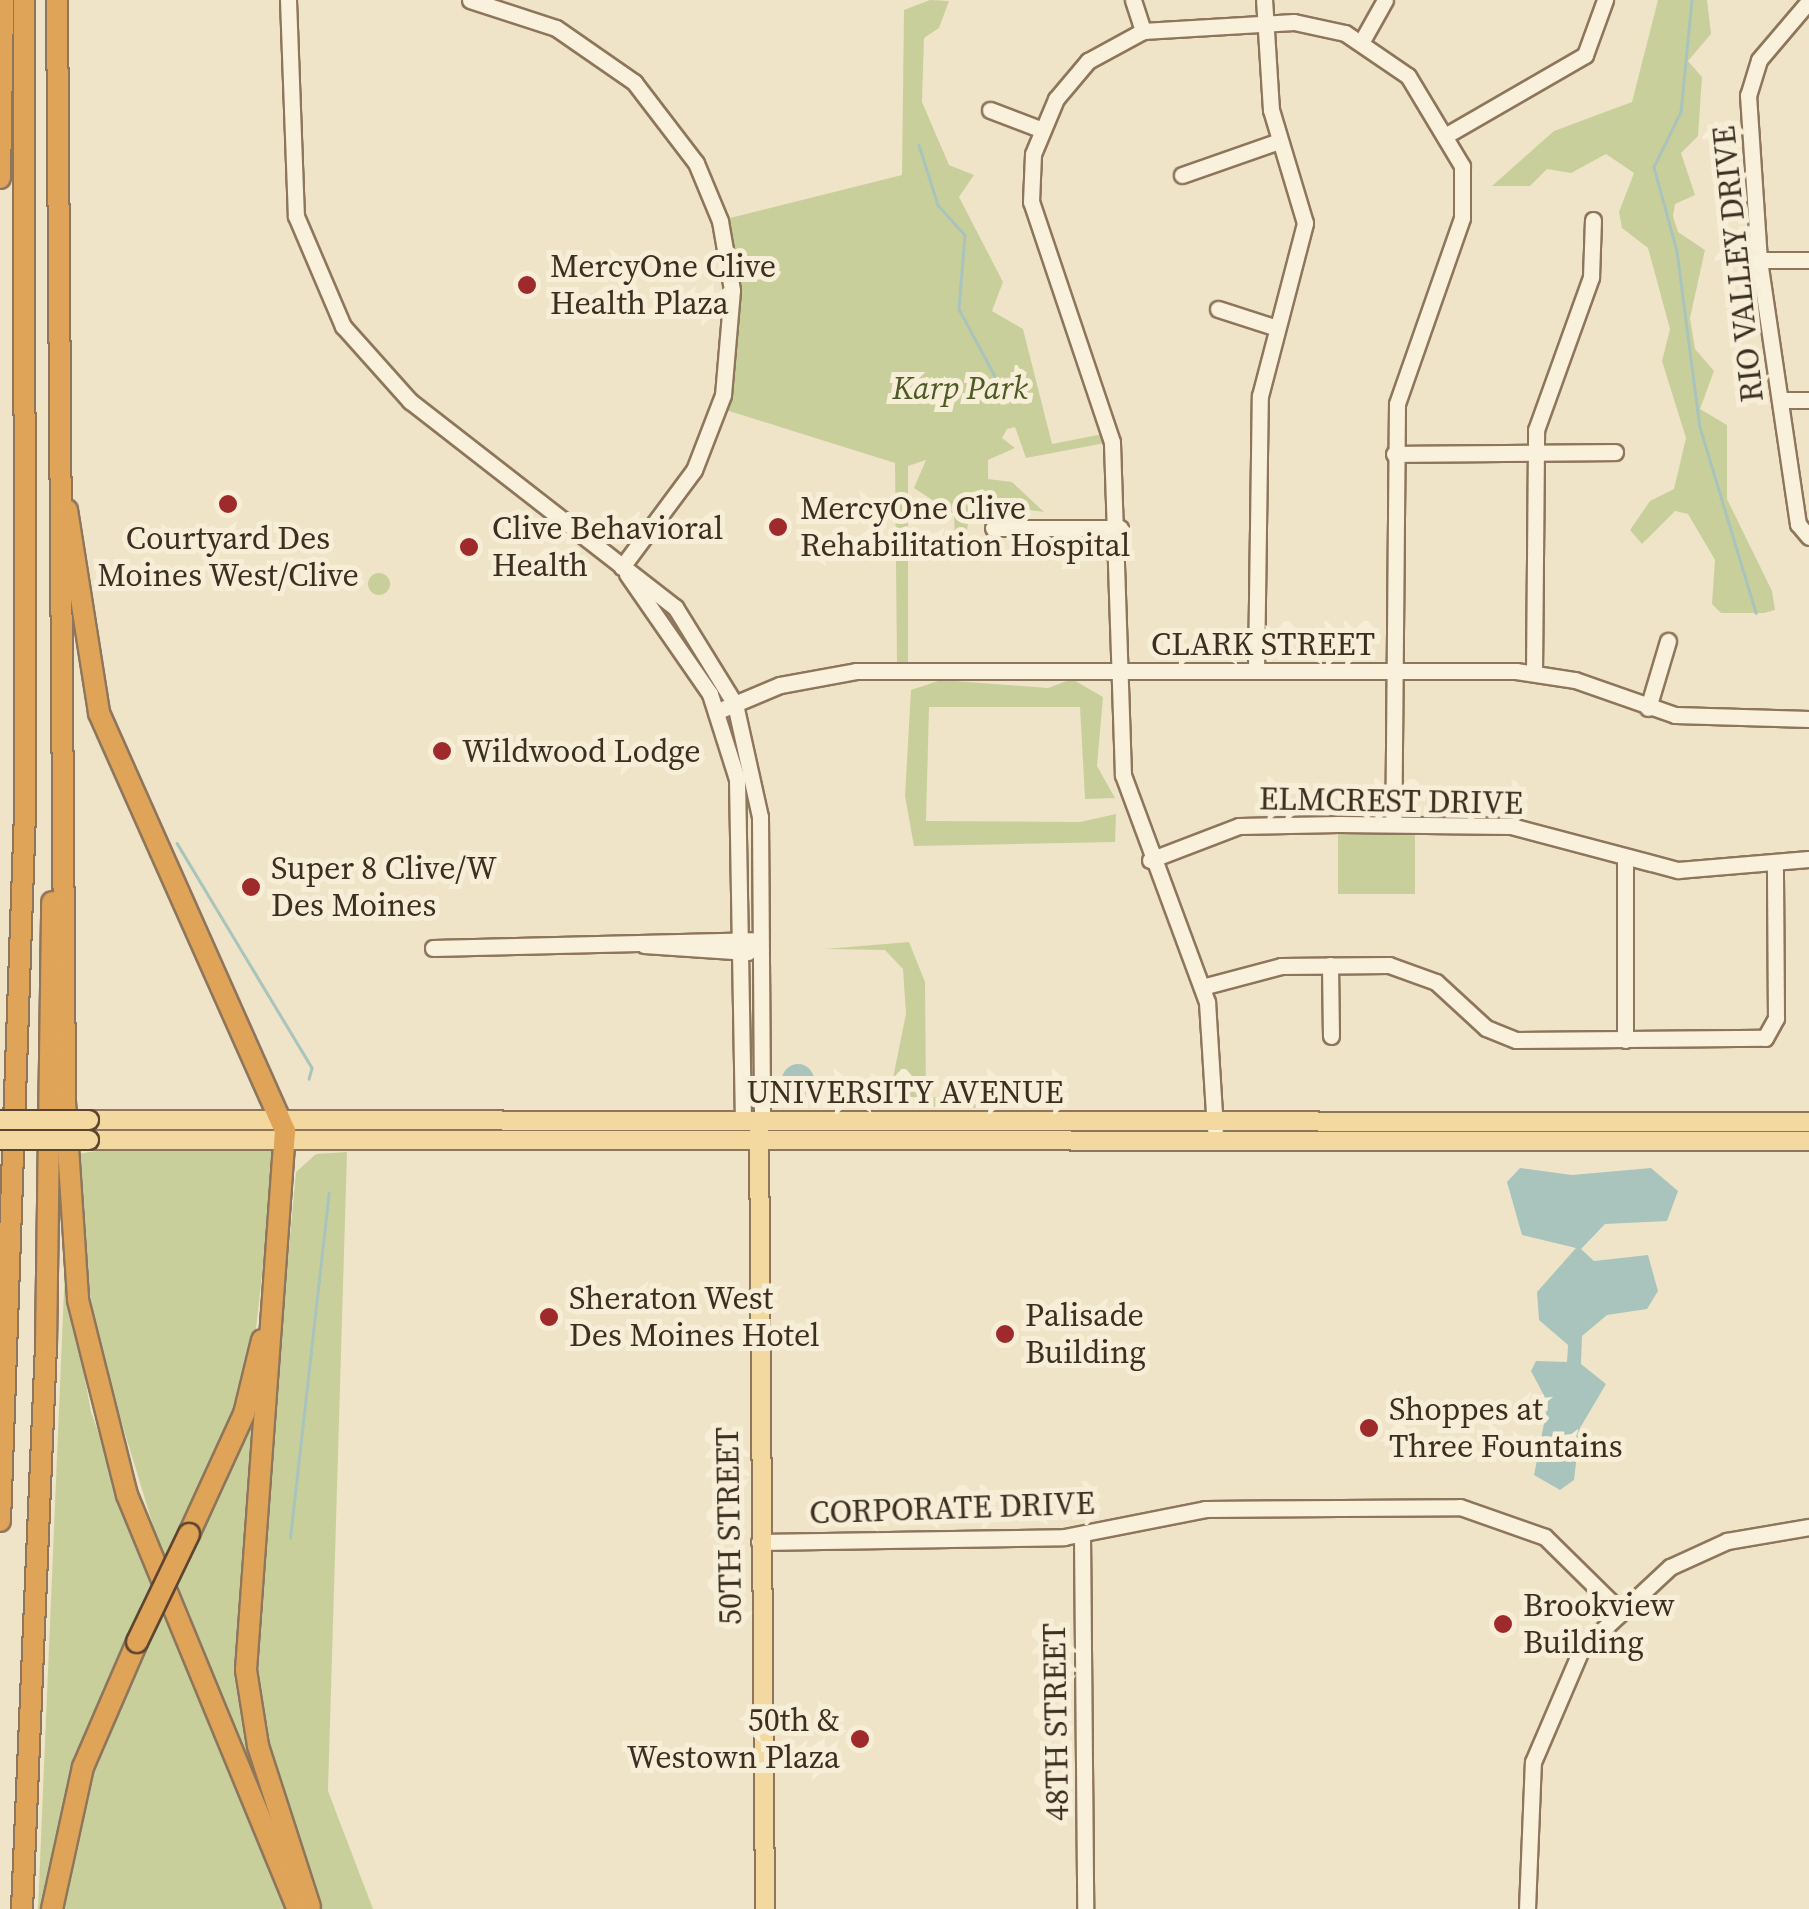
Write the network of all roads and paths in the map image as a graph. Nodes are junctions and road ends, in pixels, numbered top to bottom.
1 (3, 0) edge
2 (24, 0) edge
3 (57, 0) edge
4 (288, 0) edge
5 (470, 0) edge
6 (1133, 0) edge
7 (1264, 0) edge
8 (1385, 0) edge
9 (1606, 0) edge
10 (1809, 2) edge
11 (1264, 22) junction
12 (1143, 31) junction
13 (1362, 41) junction
14 (990, 110) dead end
15 (1040, 129) junction
16 (1450, 134) junction
17 (1280, 140) junction
18 (1182, 176) dead end
19 (0, 178) edge
20 (1592, 220) dead end
21 (1759, 260) junction
22 (1809, 260) edge
23 (1218, 309) dead end
24 (1274, 326) junction
25 (1780, 400) junction
26 (1809, 400) edge
27 (1615, 452) dead end
28 (1535, 453) junction
29 (1394, 454) junction
30 (57, 455) junction
31 (993, 528) dead end
32 (1120, 528) junction
33 (1809, 537) edge
34 (622, 567) junction
35 (58, 580) junction
36 (1668, 641) dead end
37 (1256, 671) junction
38 (1393, 671) junction
39 (1120, 672) junction
40 (1534, 673) junction
41 (735, 704) junction
42 (1648, 708) junction
43 (718, 711) junction
44 (1809, 719) edge
45 (1393, 824) junction
46 (1809, 859) edge
47 (1150, 860) junction
48 (1624, 860) junction
49 (1775, 868) junction
50 (742, 946) junction
51 (761, 946) junction
52 (433, 948) dead end
53 (1330, 965) junction
54 (1202, 987) junction
55 (1331, 1036) dead end
56 (1625, 1040) junction
57 (0, 1120) edge
58 (1216, 1121) junction
59 (753, 1122) junction
60 (1809, 1122) edge
61 (284, 1131) junction
62 (0, 1138) edge
63 (755, 1141) junction
64 (1216, 1141) junction
65 (1809, 1141) edge
66 (10, 1172) junction
67 (281, 1220) junction
68 (0, 1521) edge
69 (1809, 1527) edge
70 (1082, 1535) junction
71 (759, 1542) junction
72 (1618, 1608) junction
73 (22, 1909) edge
74 (52, 1909) edge
75 (298, 1909) edge
76 (311, 1909) edge
77 (765, 1909) edge
78 (1086, 1909) edge
79 (1527, 1909) edge

1 - 19 highway
2 - 66 highway
3 - 30 highway
4 - 34 street
5 - 34 street
6 - 12 street
7 - 11 street
8 - 13 street
9 - 16 street
10 - 21 street, RIO VALLEY DRIVE
11 - 12 street
11 - 13 street
11 - 17 street
12 - 15 street
13 - 16 street
14 - 15 street
15 - 32 street
16 - 29 street
17 - 18 street
17 - 24 street
20 - 28 street
21 - 22 street
21 - 25 street, RIO VALLEY DRIVE
23 - 24 street
24 - 37 street
25 - 26 street
25 - 33 street, RIO VALLEY DRIVE
27 - 28 street
28 - 29 street
28 - 40 street
29 - 38 street
30 - 35 highway
30 - 61 highway
31 - 32 street
32 - 39 street
34 - 41 street
34 - 43 street
35 - 73 highway
35 - 75 highway
36 - 42 street
37 - 38 street, CLARK STREET
37 - 39 street, CLARK STREET
38 - 40 street, CLARK STREET
38 - 45 street
39 - 41 street, CLARK STREET
39 - 47 street
40 - 42 street, CLARK STREET
41 - 43 street, CLARK STREET
41 - 51 street
42 - 44 street, CLARK STREET
43 - 50 street
45 - 47 street, ELMCREST DRIVE
45 - 48 street, ELMCREST DRIVE
46 - 49 street, ELMCREST DRIVE
47 - 54 street
48 - 49 street, ELMCREST DRIVE
48 - 56 street
49 - 56 street
50 - 51 street
50 - 52 street
50 - 59 street
51 - 59 street
53 - 54 street
53 - 55 street
53 - 56 street
54 - 58 street
57 - 61 main road, UNIVERSITY AVENUE, bridge
58 - 59 main road, UNIVERSITY AVENUE
58 - 60 main road, UNIVERSITY AVENUE
58 - 64 street
59 - 61 main road, UNIVERSITY AVENUE
59 - 63 main road
61 - 62 main road, UNIVERSITY AVENUE, bridge
61 - 63 main road, UNIVERSITY AVENUE
61 - 67 highway
62 - 66 highway
63 - 64 main road, UNIVERSITY AVENUE
63 - 71 main road, 50TH STREET
64 - 65 main road, UNIVERSITY AVENUE
66 - 68 highway
67 - 74 highway, bridge
67 - 76 highway
69 - 72 street
70 - 71 street, CORPORATE DRIVE
70 - 72 street, CORPORATE DRIVE
70 - 78 street, 48TH STREET
71 - 77 main road, 50TH STREET
72 - 79 street

